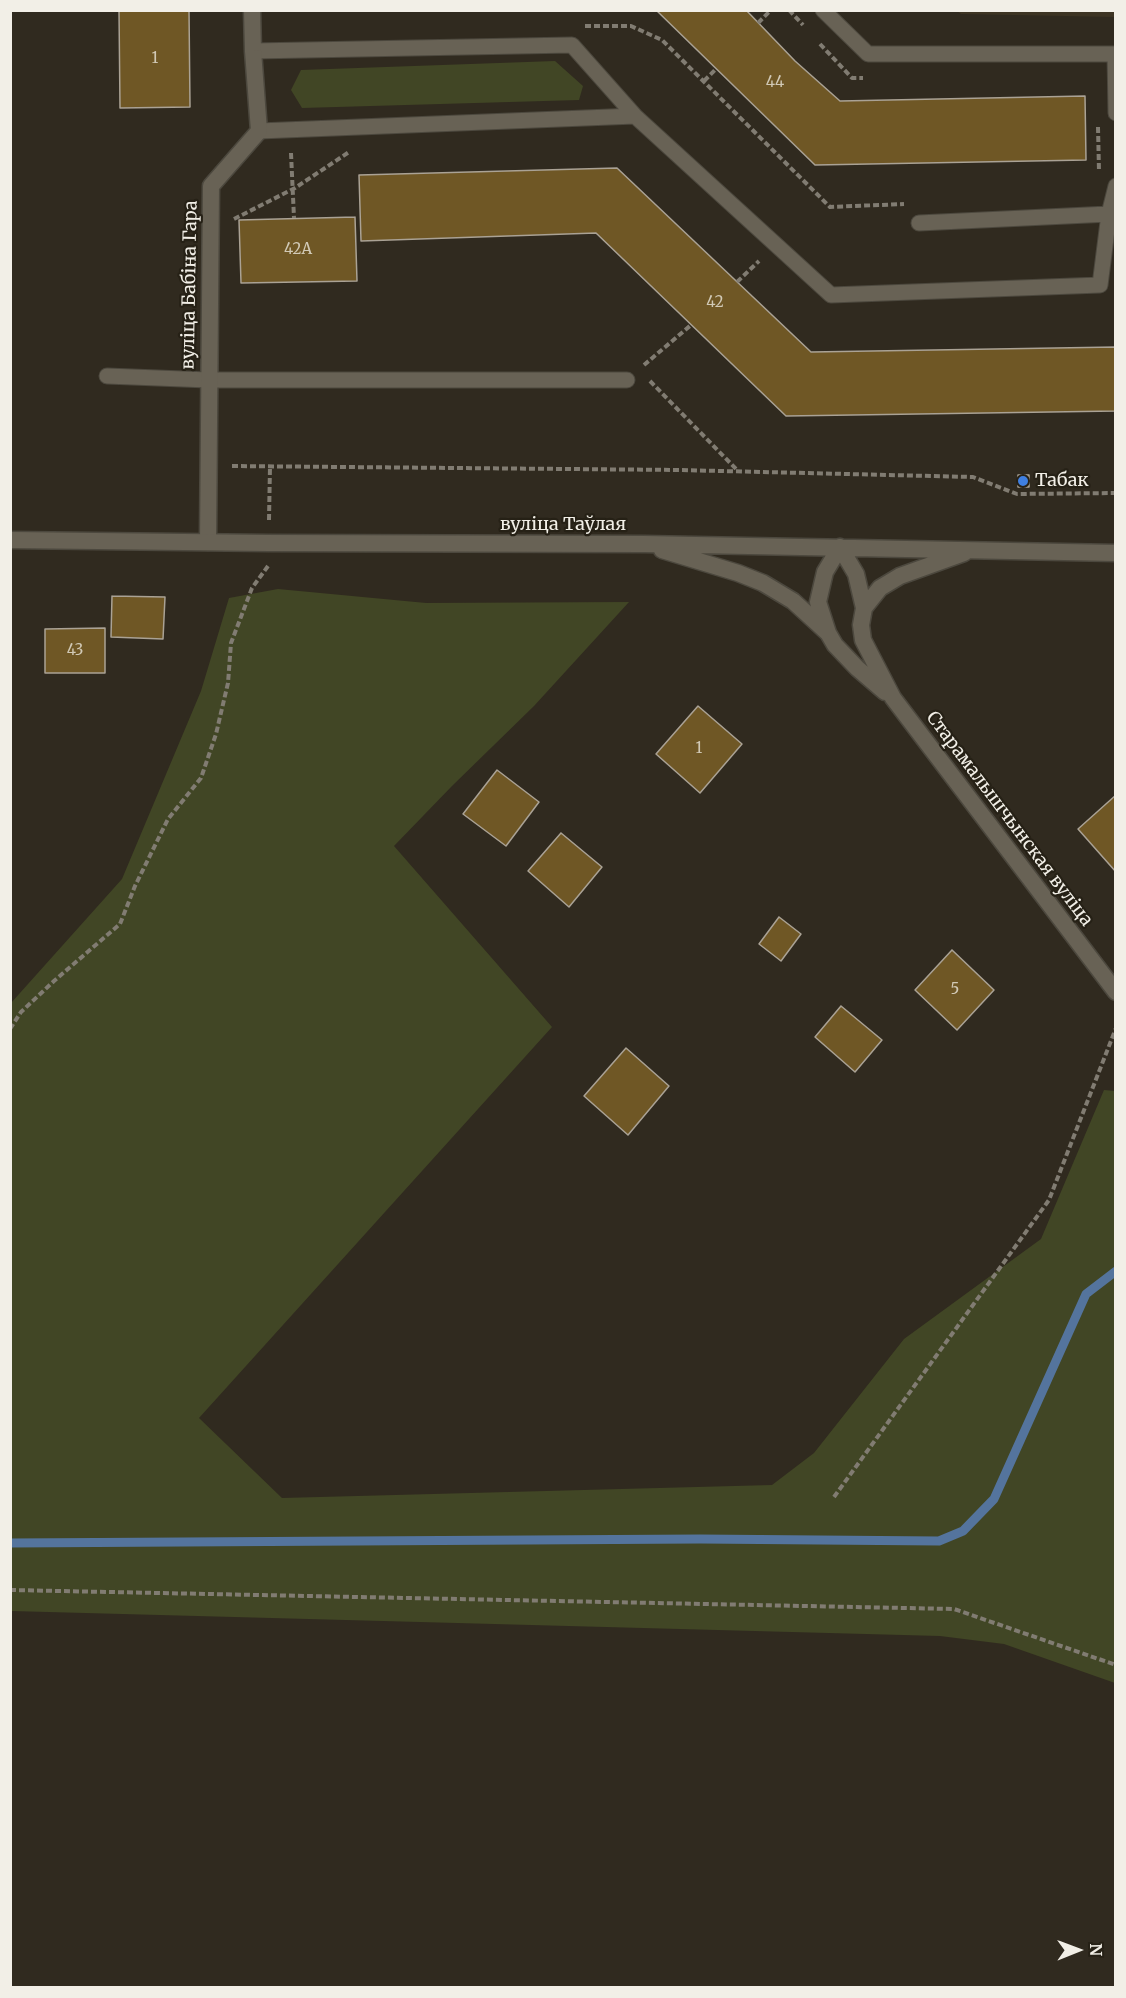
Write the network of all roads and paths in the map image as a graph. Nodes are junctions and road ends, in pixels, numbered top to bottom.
1 (252, 10) edge
2 (771, 10) edge
3 (789, 10) edge
4 (824, 10) edge
5 (758, 23) dead end
6 (584, 26) dead end
7 (805, 27) dead end
8 (813, 36) dead end
9 (253, 51) junction
10 (716, 69) dead end
11 (863, 78) dead end
12 (704, 81) junction
13 (1116, 112) edge
14 (635, 116) junction
15 (1098, 126) dead end
16 (259, 131) junction
17 (357, 146) dead end
18 (291, 148) dead end
19 (1099, 172) dead end
20 (1116, 186) edge
21 (293, 189) junction
22 (912, 204) dead end
23 (1109, 214) junction
24 (294, 218) dead end
25 (231, 220) dead end
26 (919, 223) dead end
27 (759, 261) dead end
28 (738, 282) dead end
29 (691, 325) dead end
30 (639, 370) junction
31 (107, 376) dead end
32 (208, 380) junction
33 (627, 380) joint
34 (209, 465) junction
35 (739, 472) junction
36 (1116, 494) edge
37 (10, 540) edge
38 (208, 542) junction
39 (644, 544) junction
40 (840, 547) junction
41 (974, 550) junction
42 (1116, 553) edge
43 (268, 567) dead end
44 (864, 608) junction
45 (828, 633) junction
46 (893, 698) junction
47 (1116, 992) edge
48 (1116, 1028) edge
49 (10, 1029) edge
50 (834, 1497) dead end
51 (10, 1590) edge
52 (1116, 1665) edge

1 - 9 main road
2 - 5 path
3 - 7 path
4 - 13 lane
6 - 12 path
8 - 11 path
9 - 14 lane
9 - 16 main road
10 - 12 path
12 - 22 path
14 - 16 lane
14 - 23 lane
15 - 19 path
16 - 32 main road, вуліца Бабіна Гара
17 - 21 path
18 - 21 path
20 - 23 lane
21 - 24 path
21 - 25 path
23 - 26 lane
27 - 28 path
29 - 30 path
30 - 33 path
30 - 35 path
31 - 32 lane
32 - 33 lane
32 - 34 main road, вуліца Бабіна Гара
34 - 35 path
34 - 38 main road, вуліца Бабіна Гара
35 - 36 path
37 - 38 main road, вуліца Таўлая
38 - 39 main road, вуліца Таўлая
39 - 40 main road, вуліца Таўлая
39 - 45 main road
40 - 41 main road, вуліца Таўлая
40 - 44 main road
40 - 45 main road
41 - 42 main road, вуліца Таўлая
41 - 44 main road
43 - 49 path
44 - 46 main road
45 - 46 main road
46 - 47 main road, Старамалышчынская вуліца
48 - 50 path
51 - 52 path

